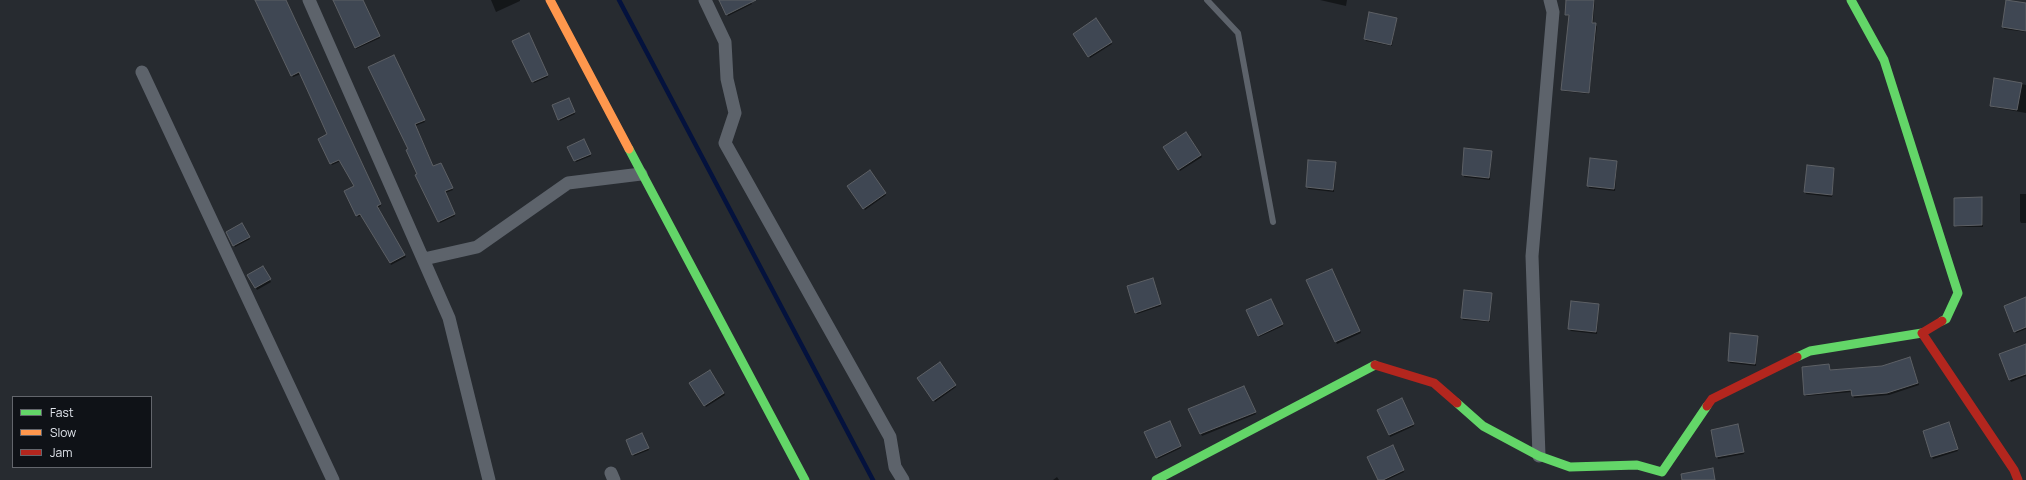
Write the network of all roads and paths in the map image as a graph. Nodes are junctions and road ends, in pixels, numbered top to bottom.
1 (309, 0) edge
2 (550, 0) edge
3 (705, 0) edge
4 (1207, 0) edge
5 (1550, 0) edge
6 (1851, 0) edge
7 (142, 72) dead end
8 (641, 174) junction
9 (1273, 222) dead end
10 (424, 259) junction
11 (1922, 333) junction
12 (1539, 456) junction
13 (1662, 476) edge
14 (332, 480) edge
15 (489, 480) edge
16 (805, 480) edge
17 (903, 480) edge
18 (1156, 480) edge
19 (2018, 480) edge

1 - 10 street
2 - 8 street
3 - 17 street
4 - 9 lane
5 - 12 street
6 - 11 street
7 - 14 street
8 - 10 street
8 - 16 street
10 - 15 street
11 - 13 street
11 - 19 street
12 - 13 street
12 - 18 street

